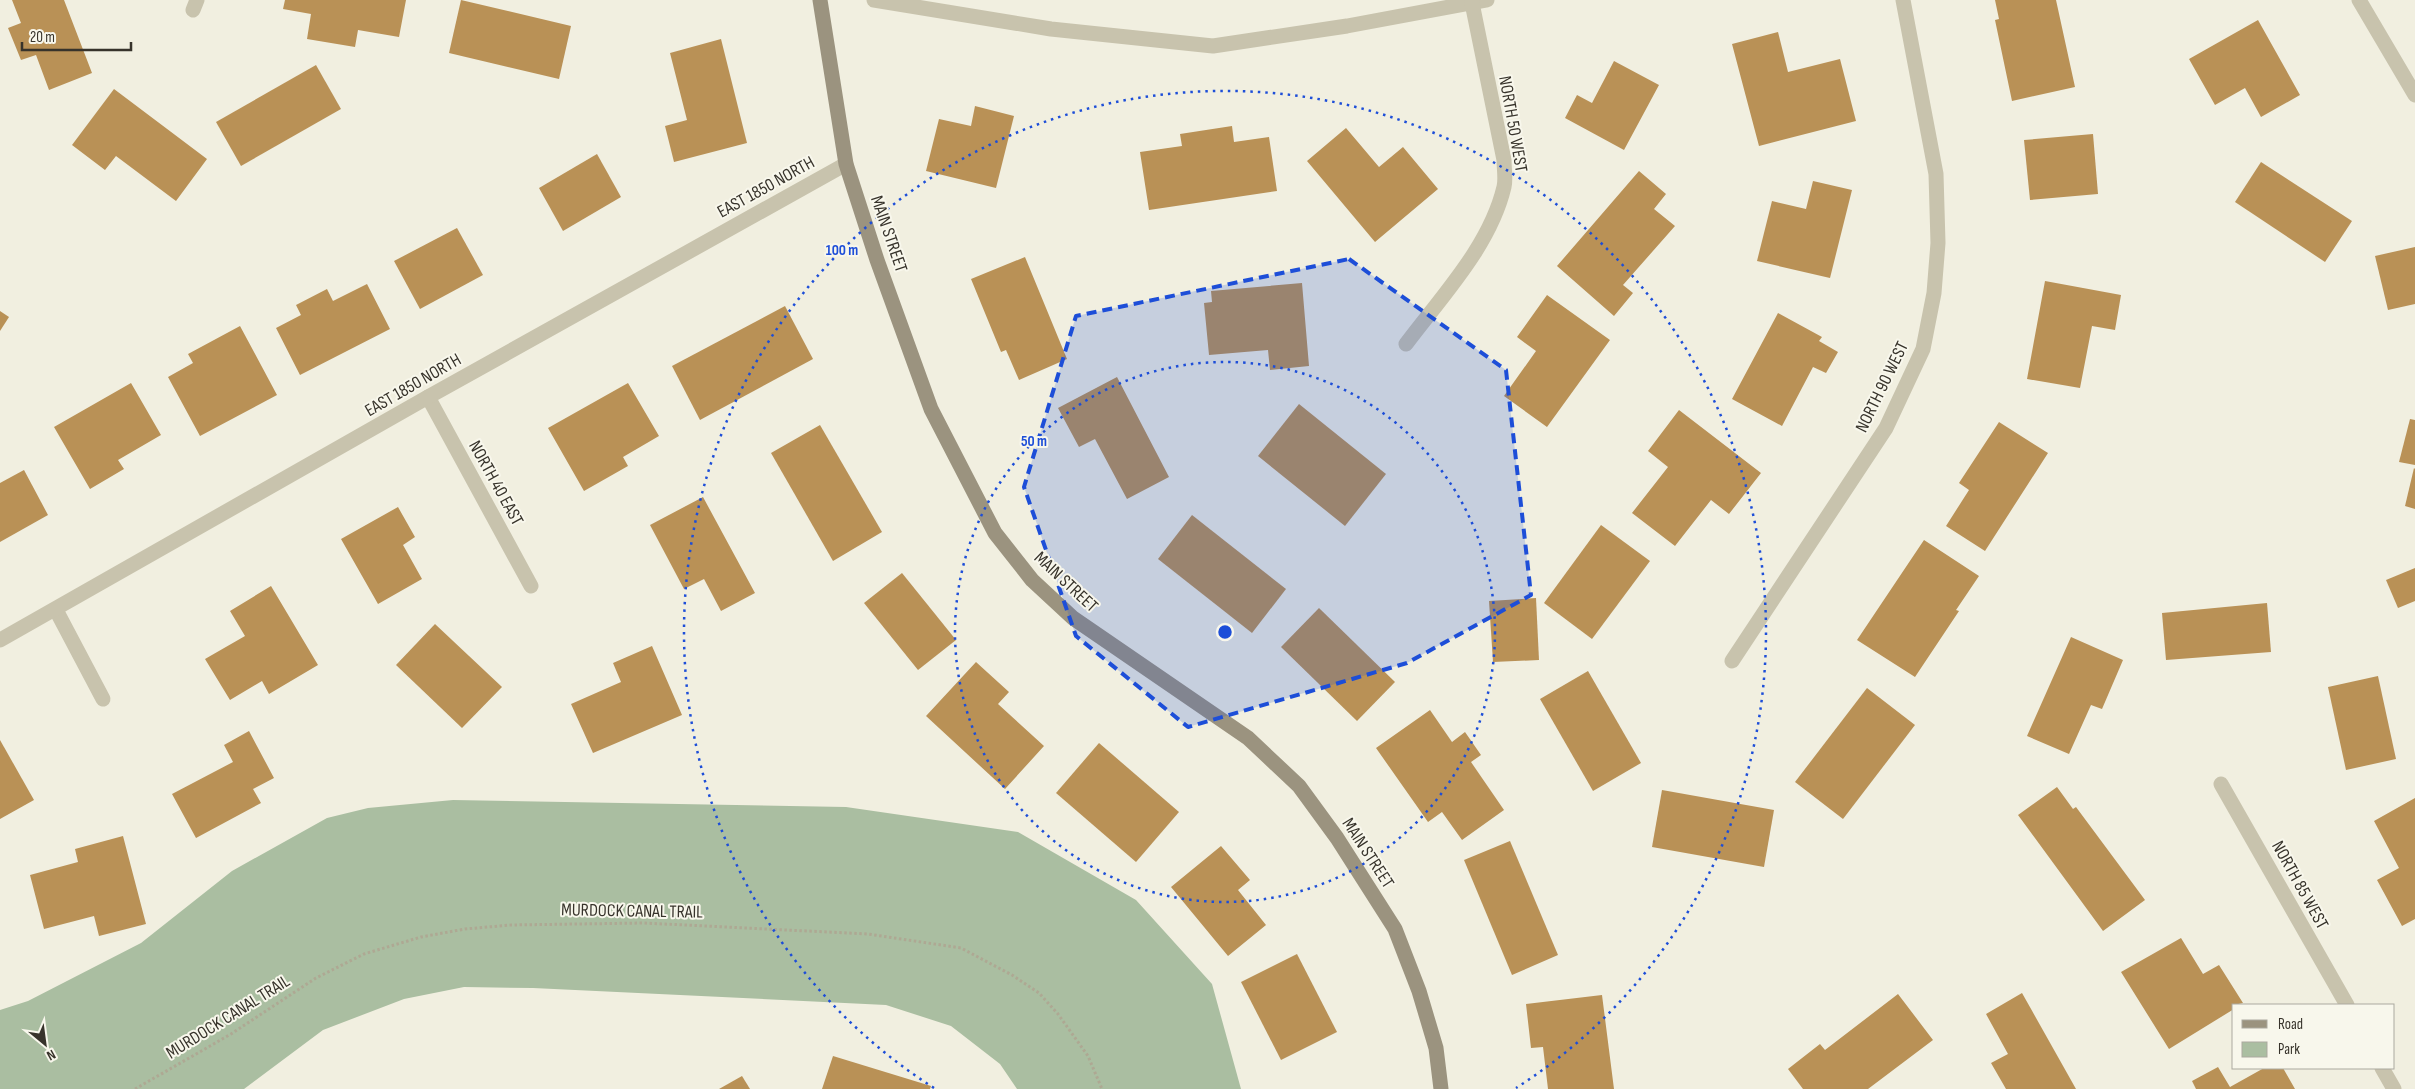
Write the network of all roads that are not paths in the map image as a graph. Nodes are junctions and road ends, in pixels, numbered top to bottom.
1 (820, 0) edge
2 (874, 0) edge
3 (1903, 0) edge
4 (2359, 0) edge
5 (1480, 2) edge
6 (2415, 95) edge
7 (846, 164) junction
8 (1406, 344) dead end
9 (428, 397) junction
10 (531, 586) dead end
11 (56, 610) junction
12 (0, 640) edge
13 (1732, 661) dead end
14 (103, 699) dead end
15 (2222, 784) dead end
16 (2345, 1004) edge
17 (2383, 1069) edge
18 (1441, 1089) edge
19 (2394, 1089) edge

1 - 7 street, MAIN STREET
2 - 5 street
3 - 13 street, NORTH 90 WEST
4 - 6 street
5 - 8 street, NORTH 50 WEST
7 - 9 street, EAST 1850 NORTH
7 - 18 street, MAIN STREET
9 - 10 street, NORTH 40 EAST
9 - 11 street, EAST 1850 NORTH
11 - 12 street, EAST 1850 NORTH
11 - 14 street
15 - 16 street, NORTH 85 WEST
17 - 19 street

